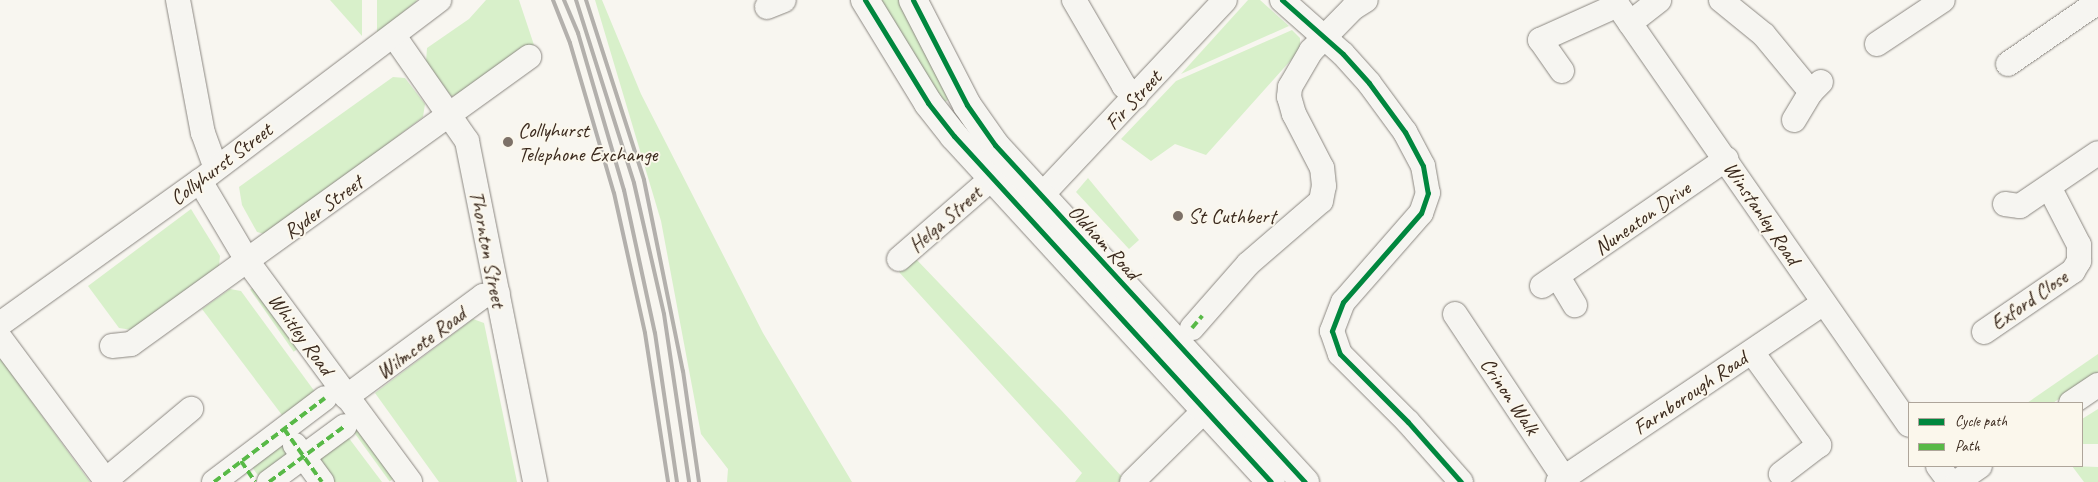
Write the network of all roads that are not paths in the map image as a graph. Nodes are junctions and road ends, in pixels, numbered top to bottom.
1 (178, 0) edge
2 (439, 0) edge
3 (865, 0) edge
4 (913, 0) edge
5 (1074, 0) edge
6 (1225, 0) edge
7 (1282, 0) edge
8 (1366, 0) edge
9 (1659, 0) edge
10 (1721, 0) edge
11 (1943, 0) edge
12 (2098, 2) edge
13 (1621, 9) edge
14 (394, 36) junction
15 (1324, 37) junction
16 (1877, 44) dead end
17 (528, 57) dead end
18 (2008, 64) dead end
19 (1562, 71) dead end
20 (1136, 97) junction
21 (449, 114) junction
22 (1794, 120) dead end
23 (2098, 154) edge
24 (1726, 159) junction
25 (208, 174) junction
26 (991, 180) junction
27 (2049, 187) junction
28 (1040, 196) junction
29 (2005, 204) dead end
30 (899, 259) dead end
31 (248, 262) junction
32 (498, 293) junction
33 (1822, 304) junction
34 (1575, 305) dead end
35 (1455, 314) dead end
36 (1197, 322) dead end
37 (0, 324) edge
38 (1984, 332) dead end
39 (0, 338) edge
40 (112, 346) dead end
41 (1752, 352) junction
42 (2098, 385) edge
43 (335, 398) junction
44 (2072, 402) edge
45 (191, 409) dead end
46 (1204, 411) junction
47 (1908, 424) edge
48 (345, 426) dead end
49 (284, 429) junction
50 (303, 457) junction
51 (241, 461) junction
52 (1939, 467) edge
53 (1979, 467) edge
54 (1268, 473) edge
55 (1781, 474) dead end
56 (1561, 480) edge
57 (106, 481) edge
58 (214, 482) edge
59 (255, 482) edge
60 (269, 482) edge
61 (322, 482) edge
62 (410, 482) edge
63 (535, 482) edge
64 (1132, 482) edge
65 (1305, 482) edge
66 (1461, 482) edge
67 (1950, 482) edge
68 (1957, 482) edge

1 - 25 street, Whitley Road
2 - 14 street, Collyhurst Street
3 - 26 highway, Oldham Road
4 - 28 highway, Oldham Road
5 - 20 street
6 - 20 street, Fir Street
7 - 15 street
8 - 15 street
9 - 13 street
10 - 22 street
11 - 16 street
12 - 18 street
13 - 19 street
13 - 24 street, Winstanley Road
14 - 21 street, Thornton Street
14 - 25 street, Collyhurst Street
15 - 36 street
15 - 66 street
17 - 21 street, Ryder Street
20 - 28 street, Fir Street
21 - 31 street, Ryder Street
21 - 32 street, Thornton Street
23 - 27 street
24 - 33 street, Winstanley Road
24 - 34 street, Nuneaton Drive
25 - 31 street, Whitley Road
25 - 37 street, Collyhurst Street
26 - 30 street, Helga Street
26 - 46 highway, Oldham Road
27 - 29 street
27 - 38 street, Exford Close
28 - 54 highway, Oldham Road
31 - 40 street, Ryder Street
31 - 43 street, Whitley Road
32 - 43 street, Wilmcote Road
32 - 63 street, Thornton Street
33 - 41 street, Farnborough Road
33 - 47 street, Winstanley Road
35 - 56 street, Crinon Walk
39 - 57 street
41 - 55 street
41 - 56 street, Farnborough Road
42 - 44 street
43 - 49 street, Wilmcote Road
43 - 62 street, Whitley Road
45 - 57 street
46 - 54 highway, Oldham Road
46 - 64 street
48 - 50 street
49 - 50 street
49 - 51 street, Wilmcote Road
50 - 60 street
50 - 61 street
51 - 58 street, Wilmcote Road
51 - 59 street
52 - 67 street
53 - 68 street
54 - 65 highway, Oldham Road

